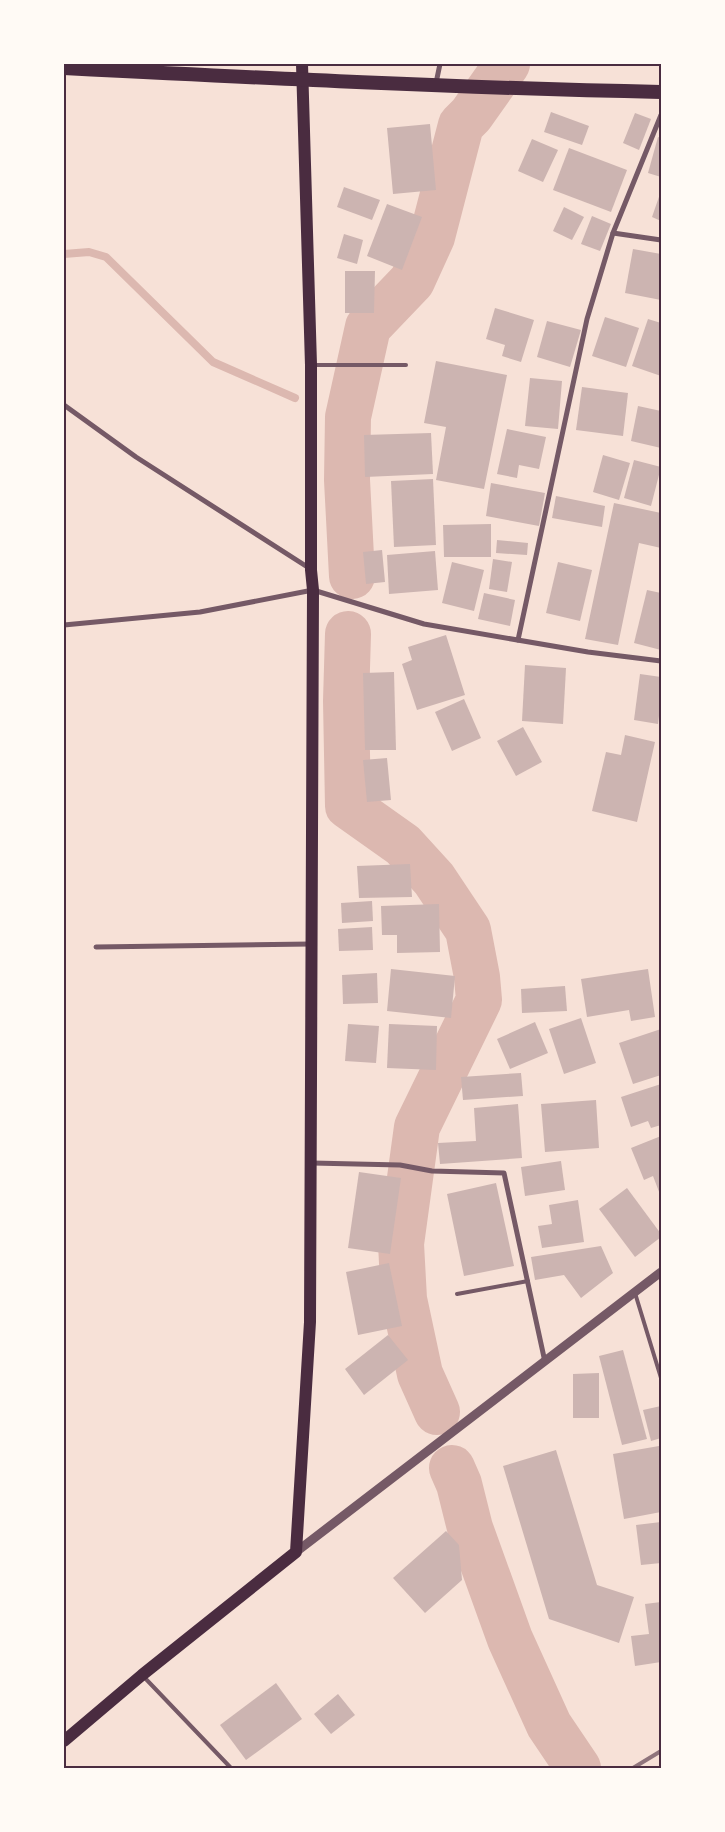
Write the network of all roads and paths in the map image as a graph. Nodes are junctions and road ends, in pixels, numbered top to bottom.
1 (302, 64) edge
2 (440, 64) edge
3 (64, 68) edge
4 (301, 80) junction
5 (436, 86) junction
6 (661, 92) edge
7 (661, 115) edge
8 (614, 233) junction
9 (661, 240) edge
10 (312, 365) junction
11 (406, 365) dead end
12 (64, 405) edge
13 (311, 570) junction
14 (313, 590) junction
15 (64, 625) edge
16 (518, 640) junction
17 (661, 660) edge
18 (312, 944) junction
19 (96, 947) dead end
20 (312, 1163) junction
21 (661, 1272) edge
22 (528, 1281) junction
23 (635, 1293) junction
24 (457, 1294) dead end
25 (545, 1362) junction
26 (661, 1378) edge
27 (296, 1552) junction
28 (142, 1675) junction
29 (64, 1741) edge
30 (231, 1768) edge

1 - 4 main road
2 - 5 street
3 - 4 highway
4 - 5 highway
4 - 10 main road
5 - 6 highway
7 - 8 street
8 - 9 street
8 - 16 street
10 - 11 lane
10 - 13 main road
12 - 13 street
13 - 14 main road
14 - 15 street
14 - 16 street
14 - 18 main road
16 - 17 street
18 - 19 street
18 - 20 main road
20 - 22 street
20 - 27 main road
21 - 23 street
22 - 24 lane
22 - 25 street
23 - 25 street
23 - 26 lane
25 - 27 street
27 - 28 main road
28 - 29 main road
28 - 30 lane

